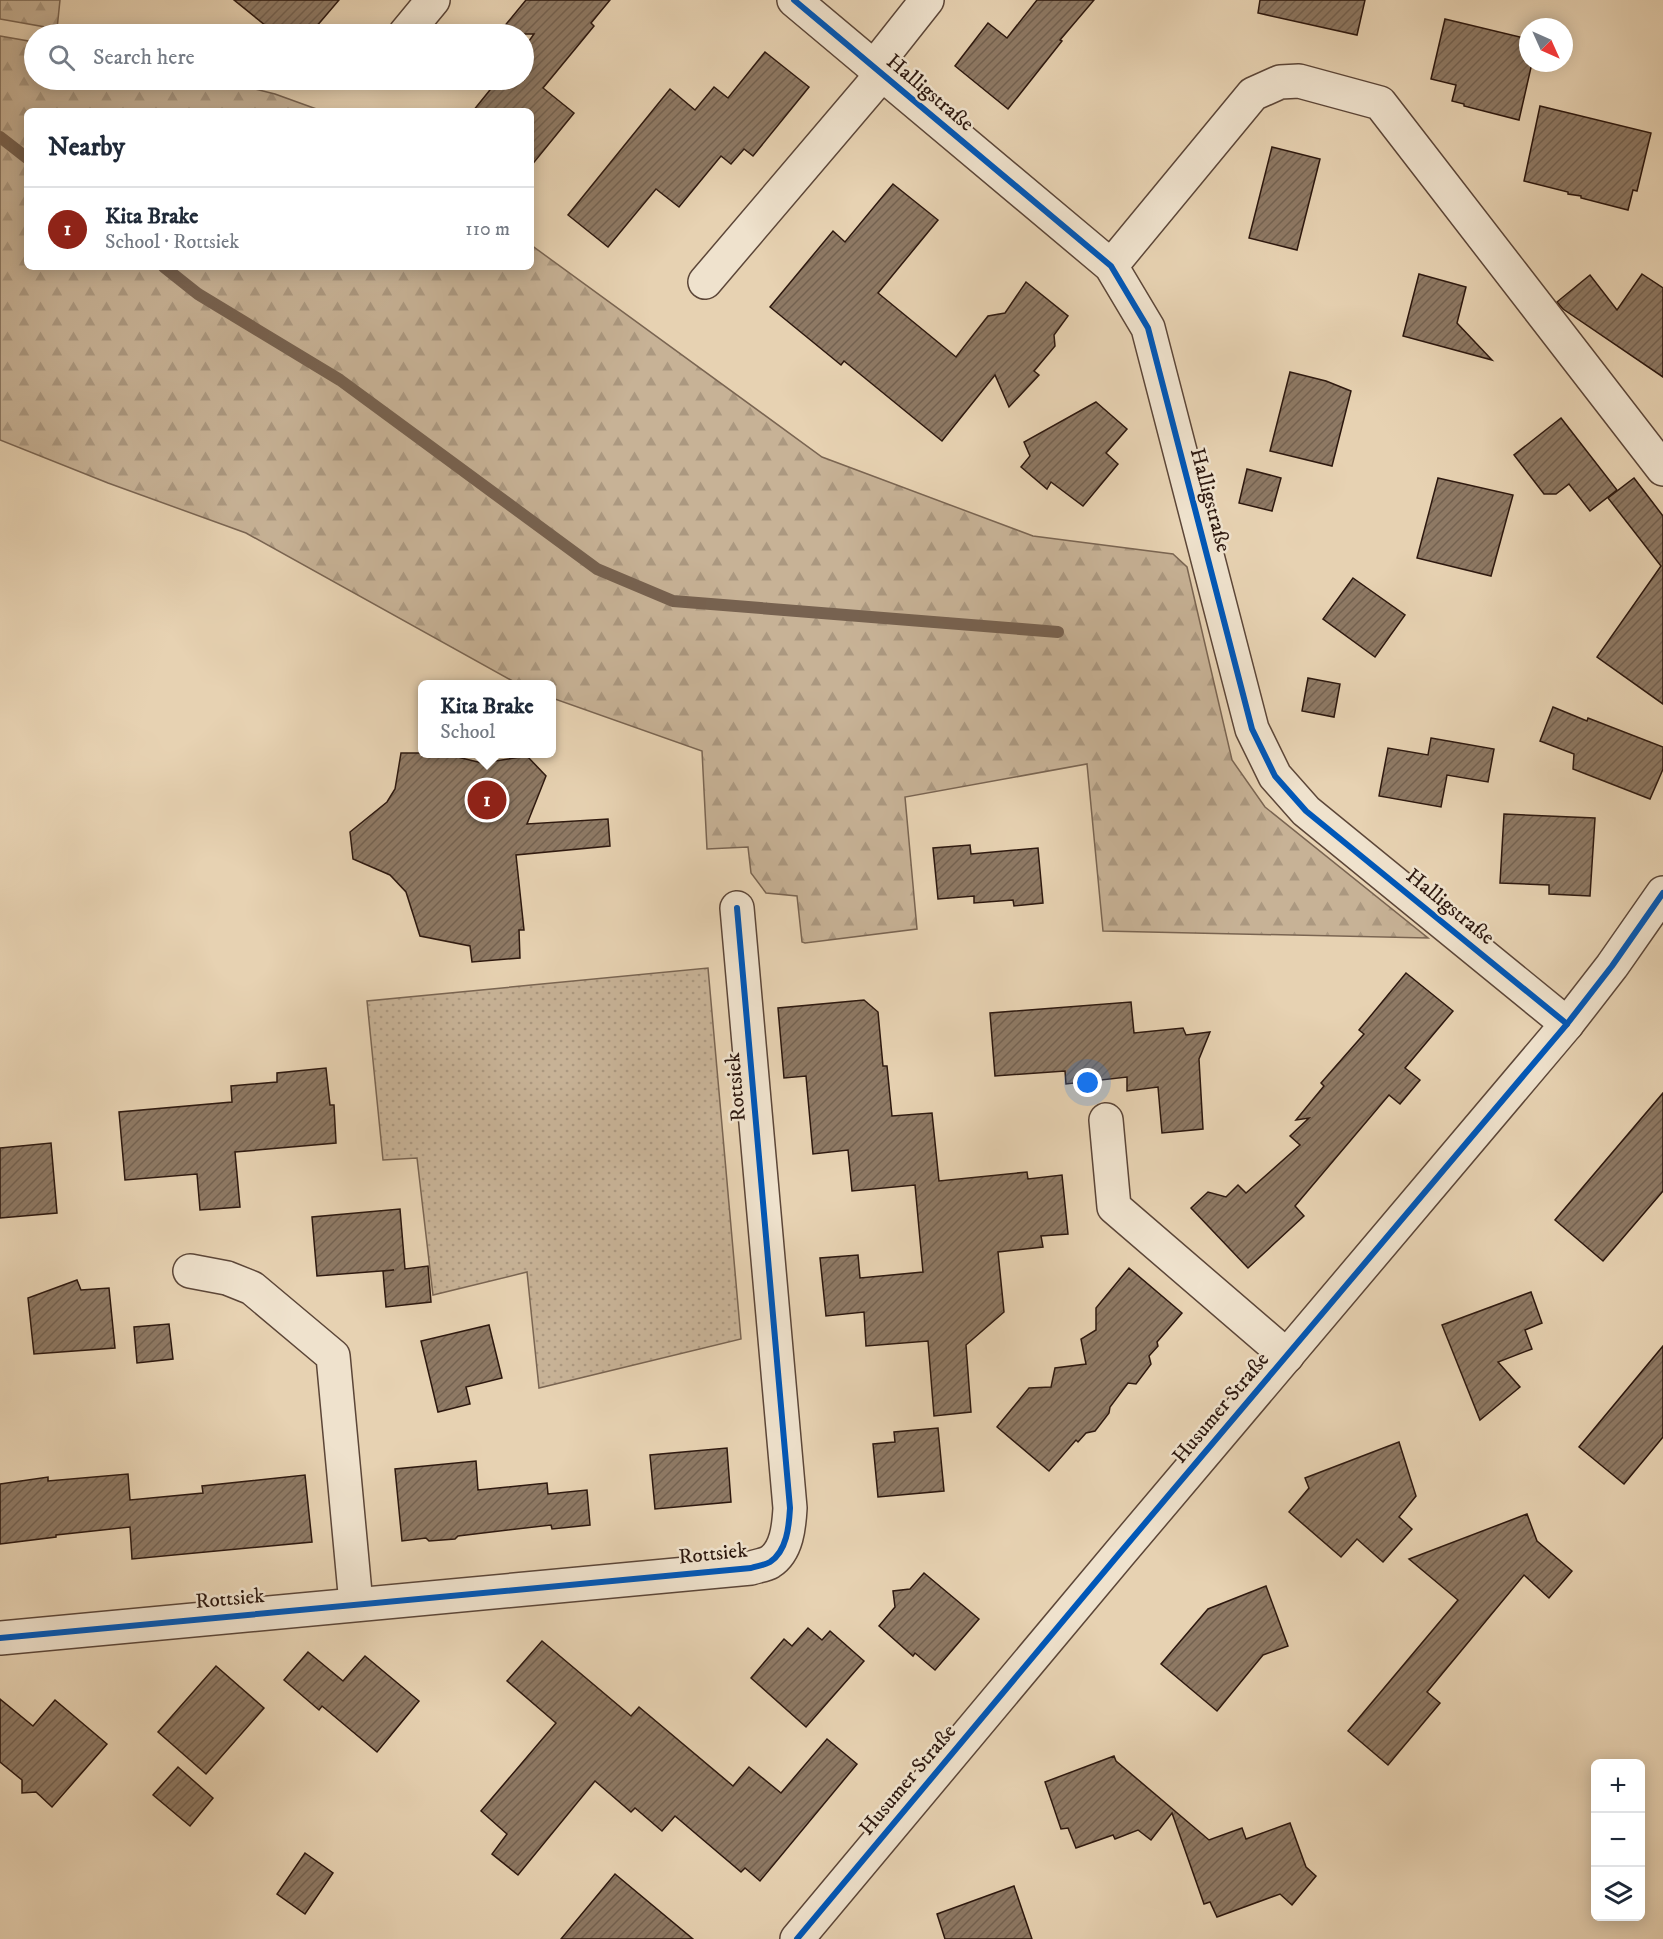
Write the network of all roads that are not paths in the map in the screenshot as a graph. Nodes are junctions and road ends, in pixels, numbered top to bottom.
1 (433, 0) edge
2 (794, 0) edge
3 (927, 0) edge
4 (413, 24) edge
5 (878, 70) junction
6 (1111, 266) junction
7 (705, 282) dead end
8 (1663, 469) edge
9 (1663, 893) edge
10 (737, 908) dead end
11 (1567, 1024) junction
12 (1106, 1120) dead end
13 (190, 1271) dead end
14 (1287, 1356) junction
15 (356, 1604) junction
16 (0, 1638) edge
17 (797, 1939) edge

1 - 4 street
2 - 5 street, Halligstraße
3 - 5 street, Halligstraße
5 - 6 street, Halligstraße
5 - 7 street, Halligstraße
6 - 8 street
6 - 11 street, Halligstraße
9 - 11 street, Husumer Straße
10 - 15 street, Rottsiek
11 - 14 street, Husumer Straße
12 - 14 street
13 - 15 street
14 - 17 street, Husumer Straße
15 - 16 street, Rottsiek

